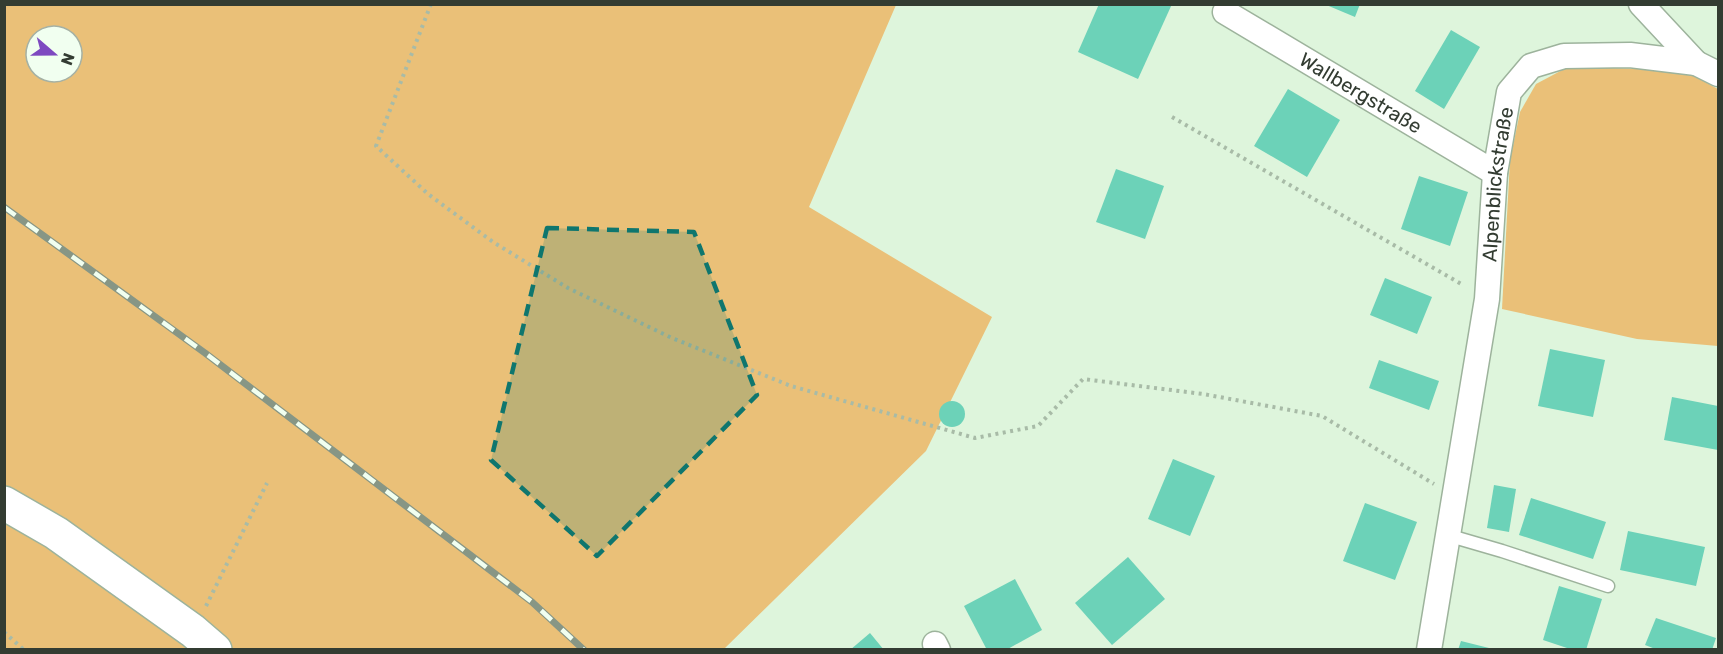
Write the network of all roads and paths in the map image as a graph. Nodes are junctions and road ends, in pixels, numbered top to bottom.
1 (431, 4) edge
2 (1641, 4) edge
3 (1225, 12) dead end
4 (1696, 63) junction
5 (1719, 74) edge
6 (1172, 117) dead end
7 (1495, 173) junction
8 (1487, 299) junction
9 (942, 423) dead end
10 (940, 428) junction
11 (267, 483) dead end
12 (1454, 497) junction
13 (4, 503) edge
14 (1447, 535) junction
15 (1608, 586) dead end
16 (4, 632) edge
17 (204, 640) edge
18 (24, 650) edge
19 (1428, 650) edge

1 - 10 path
2 - 4 street
3 - 7 street, Wallbergstraße
4 - 5 street
4 - 7 street, Alpenblickstraße
6 - 8 path, Alpenblickstraße
7 - 8 street, Alpenblickstraße
8 - 12 street, Alpenblickstraße
9 - 10 path
10 - 12 path
11 - 17 path
12 - 14 street, Alpenblickstraße
13 - 17 main road
14 - 15 lane
14 - 19 street, Alpenblickstraße
16 - 18 path

